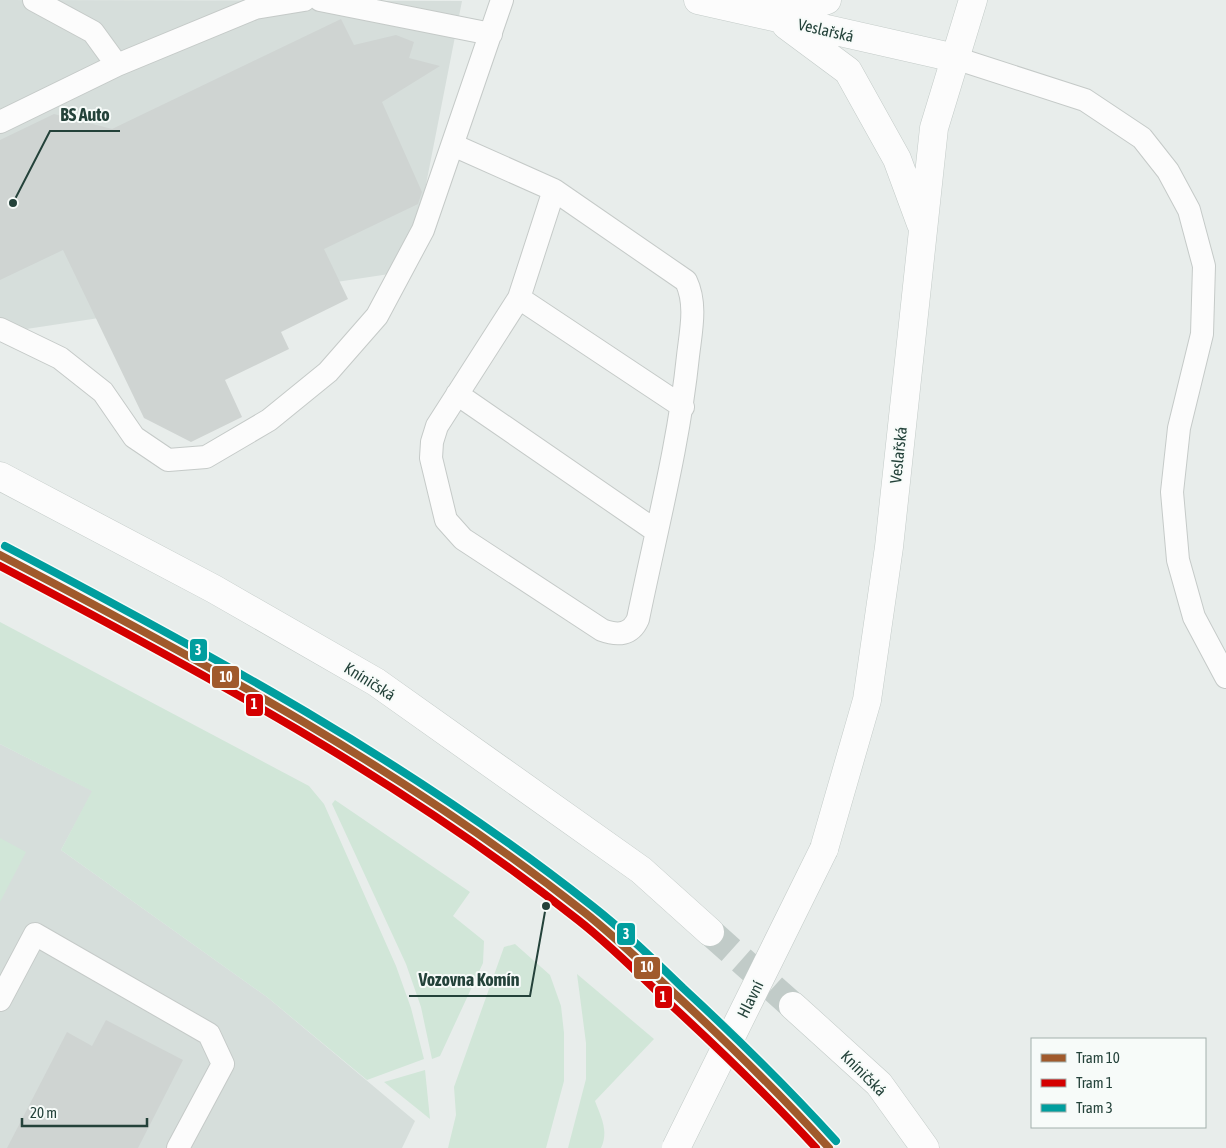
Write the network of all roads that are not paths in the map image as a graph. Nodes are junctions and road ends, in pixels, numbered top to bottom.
1 (34, 0) edge
2 (304, 0) edge
3 (320, 0) edge
4 (502, 0) edge
5 (698, 0) edge
6 (827, 0) edge
7 (973, 0) edge
8 (725, 7) junction
9 (779, 19) junction
10 (491, 34) junction
11 (955, 58) junction
12 (117, 65) junction
13 (0, 122) edge
14 (453, 145) junction
15 (554, 190) junction
16 (922, 229) junction
17 (519, 298) junction
18 (0, 329) edge
19 (457, 394) junction
20 (683, 408) junction
21 (0, 476) edge
22 (656, 531) junction
23 (1226, 677) edge
24 (824, 849) joint
25 (710, 932) tunnel mouth
26 (0, 1000) edge
27 (793, 1006) tunnel mouth
28 (178, 1148) edge
29 (676, 1148) edge
30 (925, 1148) edge

1 - 12 lane
2 - 12 lane
3 - 10 lane
4 - 10 lane
5 - 8 street, Veslařská
6 - 8 street
7 - 11 street, Veslařská
8 - 9 street, Veslařská
9 - 11 street, Veslařská
9 - 16 street
10 - 14 lane
11 - 16 street, Veslařská
11 - 23 lane
12 - 13 lane
14 - 15 lane
14 - 18 lane
15 - 17 lane
15 - 20 lane
16 - 24 street, Veslařská
17 - 19 lane
17 - 20 lane
19 - 22 lane
19 - 22 lane
20 - 22 lane
21 - 25 street, Kníničská
24 - 29 street, Hlavní, bridge
26 - 28 lane
27 - 30 street, Kníničská

